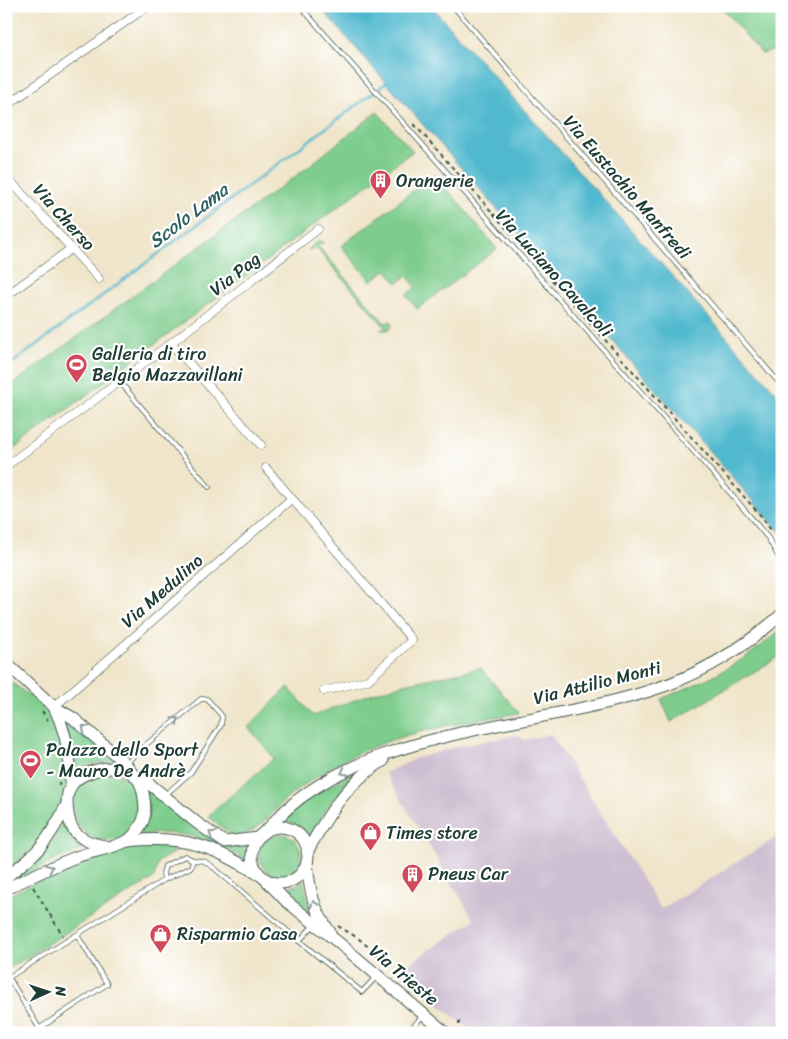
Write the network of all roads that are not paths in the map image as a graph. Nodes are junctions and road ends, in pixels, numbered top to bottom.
1 (148, 6) edge
2 (300, 6) edge
3 (452, 6) edge
4 (6, 106) edge
5 (6, 176) edge
6 (318, 229) dead end
7 (72, 248) junction
8 (99, 279) dead end
9 (6, 296) edge
10 (171, 343) junction
11 (119, 380) junction
12 (782, 386) edge
13 (261, 445) dead end
14 (6, 466) edge
15 (266, 468) dead end
16 (209, 487) dead end
17 (291, 499) junction
18 (782, 563) edge
19 (782, 614) edge
20 (6, 664) edge
21 (324, 691) dead end
22 (54, 707) junction
23 (405, 748) junction
24 (132, 772) junction
25 (71, 786) junction
26 (164, 796) junction
27 (66, 806) junction
28 (262, 834) junction
29 (128, 841) junction
30 (110, 847) junction
31 (307, 856) junction
32 (193, 860) junction
33 (263, 877) junction
34 (6, 878) edge
35 (164, 880) junction
36 (6, 889) edge
37 (314, 925) junction
38 (78, 935) junction
39 (299, 942) junction
40 (339, 943) junction
41 (377, 976) junction
42 (7, 979) edge
43 (424, 1014) junction
44 (40, 1028) junction
45 (42, 1033) edge
46 (408, 1033) edge
47 (446, 1033) edge

1 - 4 street
2 - 18 lane, Via Luciano Cavalcoli
3 - 12 lane, Via Eustachio Manfredi
5 - 7 street, Via Cherso
6 - 10 street, Via Pag
7 - 8 street, Via Cherso
7 - 9 street
10 - 11 street, Via Pag
10 - 13 street
11 - 14 street, Via Pag
11 - 16 lane
15 - 17 street
17 - 21 street
17 - 22 street, Via Medulino
19 - 23 main road, Via Attilio Monti
20 - 22 main road
24 -> 22 main road
22 - 25 main road
23 -> 28 main road, Via Attilio Monti
23 - 31 main road, Via Attilio Monti
24 - 25 main road
24 - 26 main road
24 -> 26 lane
24 - 29 main road
25 - 27 main road
28 -> 26 main road
27 - 30 main road
27 - 34 main road
28 - 31 main road
28 - 33 main road
29 - 30 main road
29 - 33 main road, Via Trieste
36 -> 30 main road
31 - 33 main road
40 -> 31 main road, Via Trieste
32 - 35 lane
32 - 35 lane
32 - 39 lane
33 - 37 main road, Via Trieste
35 - 38 lane
37 - 39 lane
37 - 40 main road, Via Trieste
38 - 42 lane
38 - 44 lane
39 - 41 lane
40 - 41 main road, Via Trieste
41 - 43 main road, Via Trieste
42 - 44 lane
43 - 46 lane
43 - 47 main road, Via Trieste
44 - 45 lane

